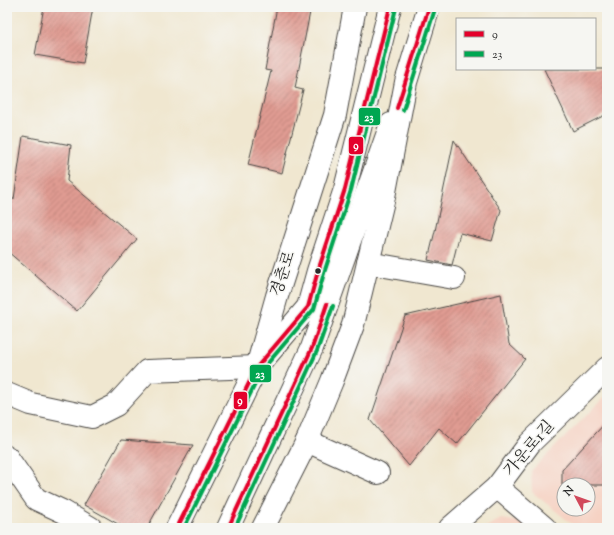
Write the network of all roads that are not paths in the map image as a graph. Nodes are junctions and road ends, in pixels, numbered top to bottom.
1 (355, 7) edge
2 (390, 7) edge
3 (429, 7) edge
4 (406, 82) junction
5 (368, 263) junction
6 (454, 278) dead end
7 (257, 367) junction
8 (607, 368) edge
9 (7, 394) edge
10 (307, 441) junction
11 (7, 457) edge
12 (378, 473) dead end
13 (497, 487) junction
14 (92, 528) edge
15 (177, 528) edge
16 (228, 528) edge
17 (263, 528) edge
18 (450, 528) edge
19 (545, 528) edge

1 - 7 main road, 경춘로
2 - 7 main road
3 - 4 main road
4 - 5 main road
4 - 16 main road
5 - 6 main road
5 - 10 main road
7 - 9 main road
7 - 15 main road, 경춘로
8 - 13 main road, 가운로1길
10 - 12 main road
10 - 17 main road
11 - 14 main road
13 - 18 main road, 가운로1길
13 - 19 main road

